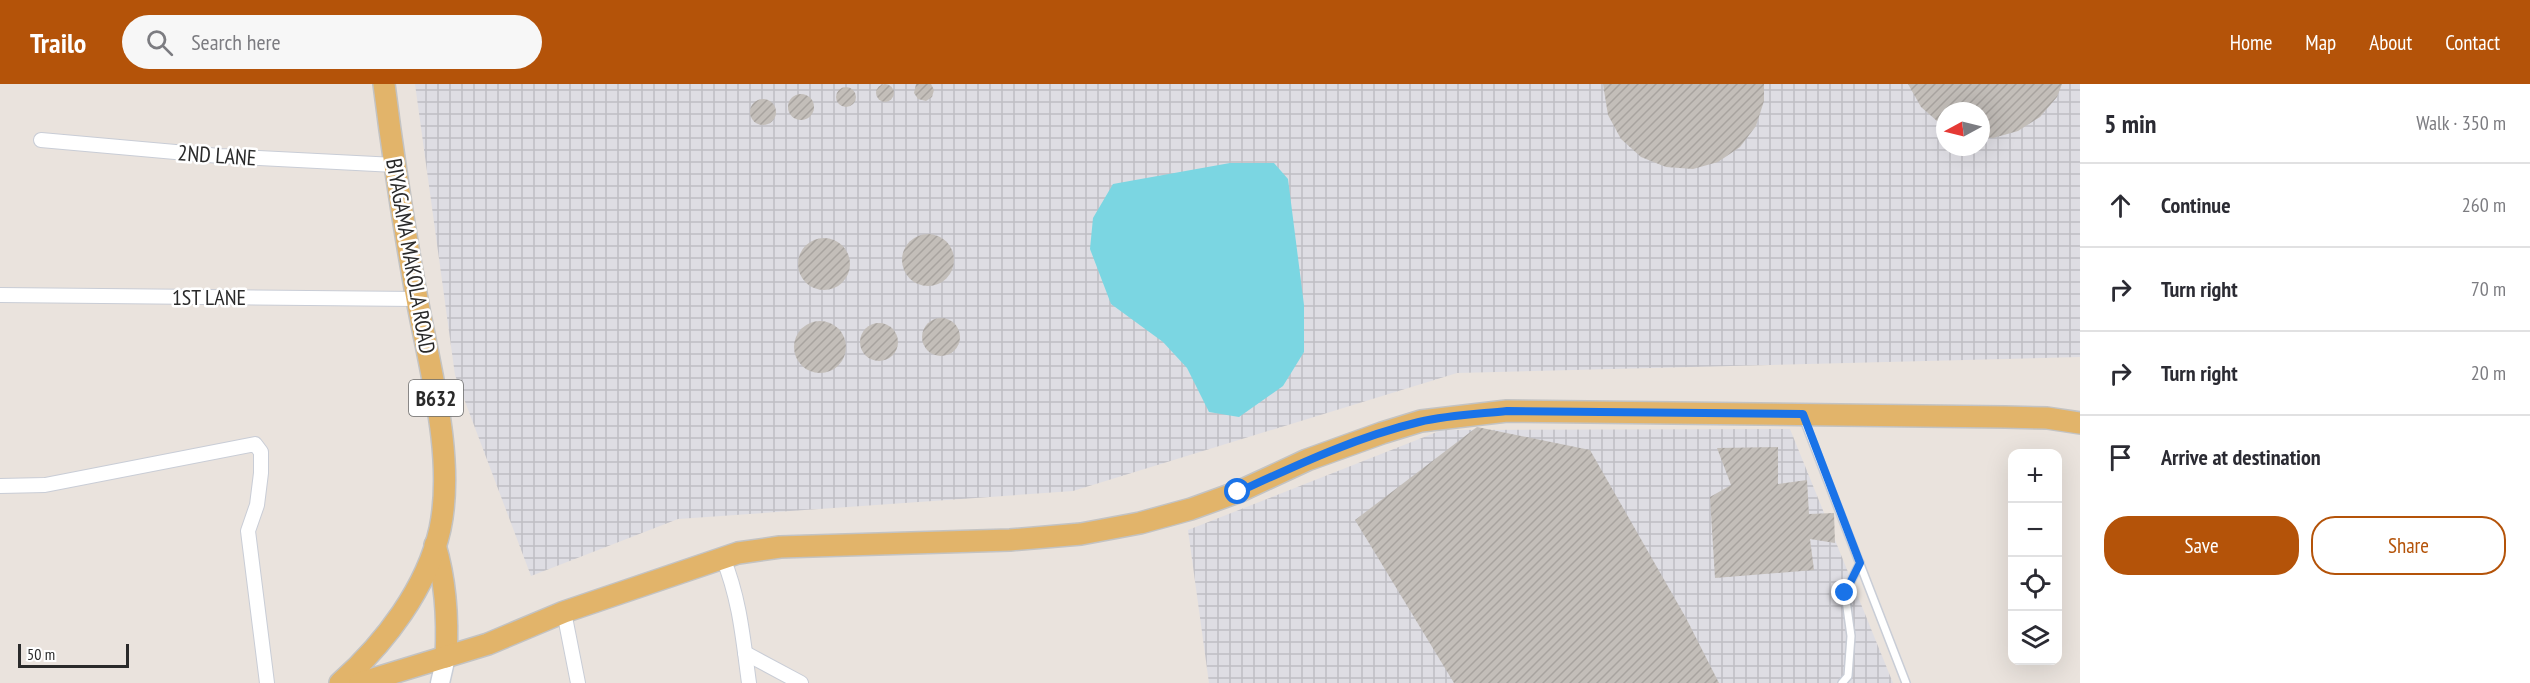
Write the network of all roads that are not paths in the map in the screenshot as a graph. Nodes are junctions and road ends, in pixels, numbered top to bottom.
1 (384, 84) edge
2 (41, 140) dead end
3 (394, 165) junction
4 (0, 295) edge
5 (417, 298) junction
6 (1803, 414) junction
7 (2080, 423) edge
8 (0, 486) edge
9 (435, 546) junction
10 (723, 558) junction
11 (1860, 563) junction
12 (564, 612) junction
13 (745, 653) junction
14 (446, 657) junction
15 (267, 683) edge
16 (340, 683) edge
17 (360, 683) edge
18 (440, 683) edge
19 (578, 683) edge
20 (749, 683) edge
21 (801, 683) edge
22 (1842, 683) edge
23 (1906, 683) edge

1 - 3 main road, BIYAGAMA MAKOLA ROAD / B632
2 - 3 street, 2ND LANE
3 - 5 main road, BIYAGAMA MAKOLA ROAD / B632
4 - 5 street, 1ST LANE
5 - 9 main road, BIYAGAMA MAKOLA ROAD / B632
6 - 7 main road
6 - 10 main road
6 - 11 lane
8 - 15 street
9 - 14 main road
9 - 16 main road, BIYAGAMA MAKOLA ROAD / B632
10 - 12 main road
10 - 13 street
11 - 22 lane
11 - 23 lane
12 - 14 main road
12 - 19 street
13 - 20 street
13 - 21 street
14 - 17 main road
14 - 18 street

